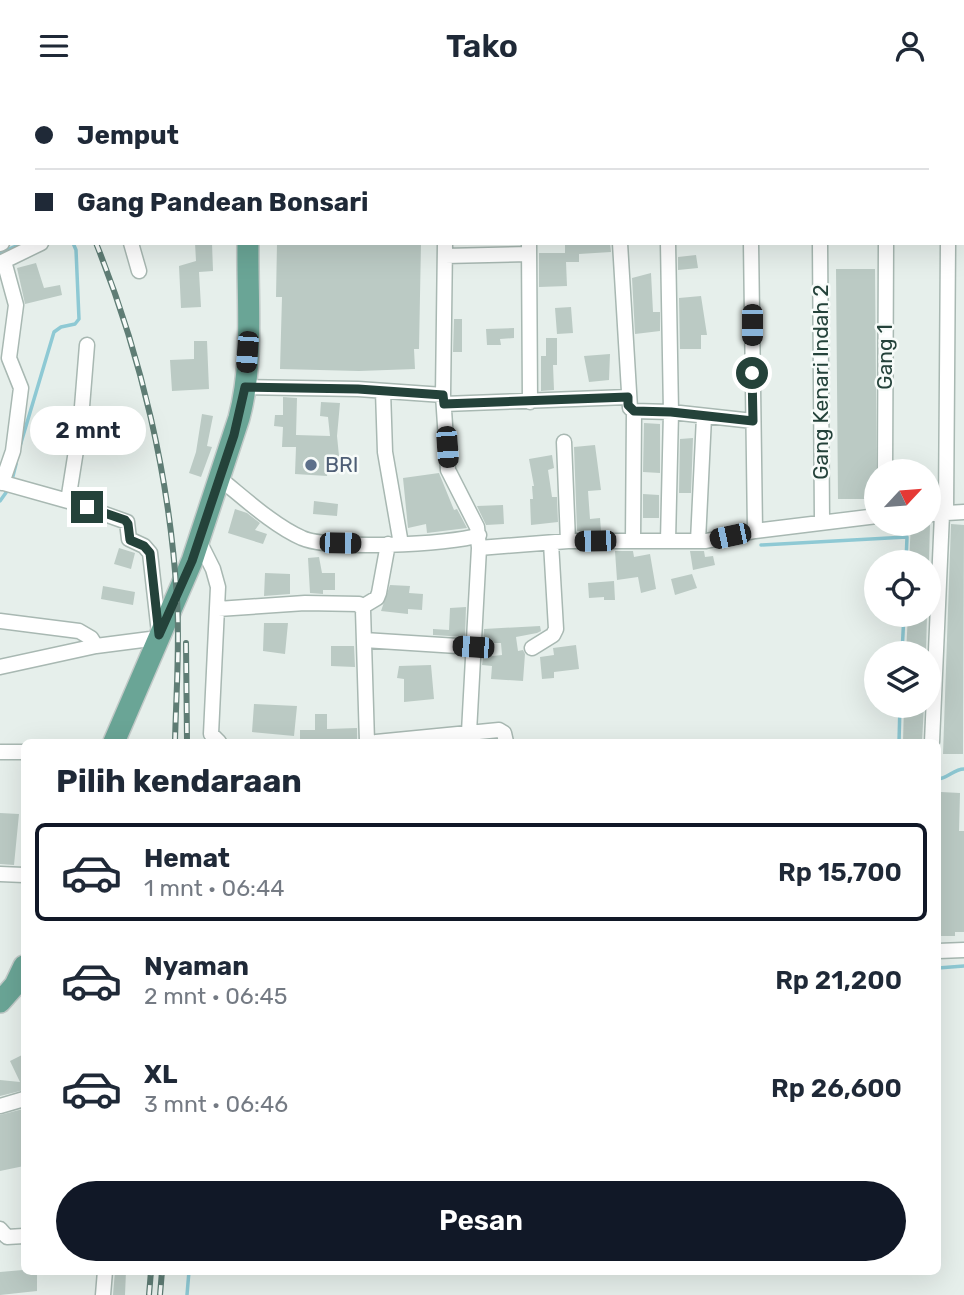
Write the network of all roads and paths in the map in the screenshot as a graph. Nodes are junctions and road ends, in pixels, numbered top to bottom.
1 (37, 245) edge
2 (132, 245) edge
3 (248, 245) edge
4 (620, 245) edge
5 (668, 245) edge
6 (751, 245) edge
7 (886, 245) edge
8 (820, 246) edge
9 (948, 247) edge
10 (445, 249) edge
11 (529, 249) edge
12 (2, 262) edge
13 (139, 271) dead end
14 (87, 345) dead end
15 (245, 387) junction
16 (383, 391) junction
17 (628, 397) junction
18 (443, 399) junction
19 (530, 402) junction
20 (634, 411) junction
21 (671, 412) junction
22 (704, 417) junction
23 (753, 421) junction
24 (564, 442) dead end
25 (885, 459) edge
26 (941, 459) edge
27 (219, 478) junction
28 (7, 484) edge
29 (68, 501) junction
30 (964, 512) edge
31 (942, 514) edge
32 (864, 517) edge
33 (822, 521) junction
34 (755, 531) junction
35 (938, 536) edge
36 (199, 541) junction
37 (479, 541) junction
38 (568, 541) junction
39 (633, 541) junction
40 (668, 541) junction
41 (698, 541) junction
42 (551, 543) junction
43 (395, 544) junction
44 (362, 607) junction
45 (218, 609) junction
46 (0, 621) edge
47 (158, 636) junction
48 (364, 640) junction
49 (96, 646) junction
50 (473, 647) junction
51 (532, 648) dead end
52 (0, 667) edge
53 (469, 732) junction
54 (505, 737) edge
55 (115, 739) edge
56 (216, 739) edge
57 (367, 739) edge
58 (429, 739) edge
59 (932, 739) edge
60 (0, 752) edge
61 (21, 752) edge
62 (0, 874) edge
63 (21, 875) edge
64 (964, 950) edge
65 (941, 951) edge
66 (20, 987) edge
67 (0, 1002) edge
68 (21, 1100) edge
69 (0, 1106) edge
70 (0, 1229) edge
71 (21, 1236) edge
72 (105, 1275) edge
73 (103, 1295) edge

1 - 12 street
2 - 13 street
3 - 15 main road
4 - 17 street
5 - 21 street
6 - 23 street
7 - 25 street, Gang 1
8 - 33 street, Gang Kenari Indah 2
9 - 26 street
10 - 11 street
10 - 18 street
11 - 19 street
12 - 28 street
14 - 29 street
15 - 16 street
15 - 27 main road
16 - 18 street
16 - 43 street
17 - 19 street
17 - 20 street
18 - 19 street
18 - 37 street
20 - 21 street
20 - 39 street
21 - 22 street
21 - 40 street
22 - 23 street
22 - 41 street
23 - 34 street
24 - 38 street
27 - 36 main road
27 - 43 street
28 - 29 street
29 - 47 street
30 - 31 street
32 - 33 street
33 - 34 street
34 - 41 street
35 - 59 street
36 - 45 street
36 - 47 main road
37 - 42 street
37 - 43 street
37 - 50 street
38 - 39 street
38 - 42 street
39 - 40 street
40 - 41 street
42 - 51 street
43 - 44 street
44 - 45 street
44 - 48 street
45 - 56 street
46 - 49 street
47 - 49 street
47 - 55 main road
48 - 50 street
48 - 57 street
49 - 52 street
50 - 53 street
53 - 54 street
53 - 58 street
60 - 61 street
62 - 63 street
64 - 65 street
66 - 67 main road
68 - 69 street
70 - 71 street
72 - 73 street

